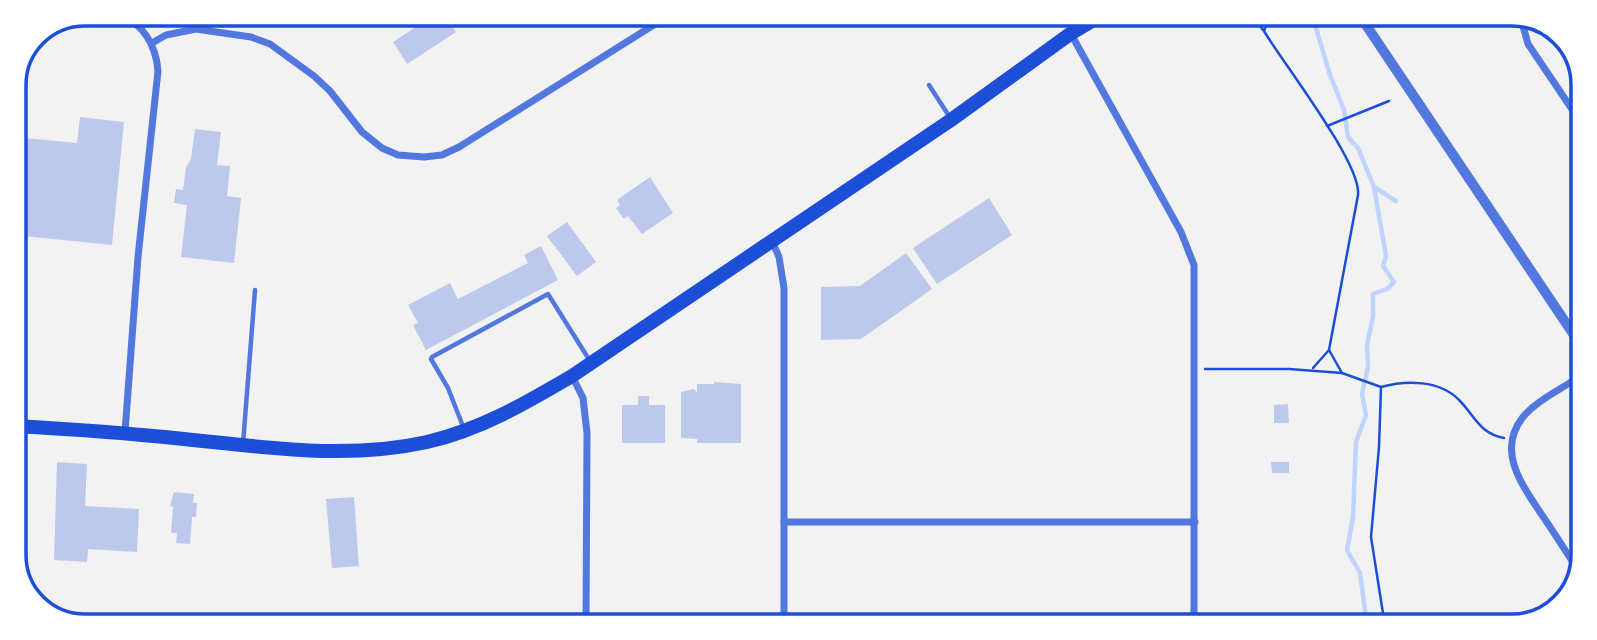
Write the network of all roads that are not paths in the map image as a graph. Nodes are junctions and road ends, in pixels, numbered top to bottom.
1 (137, 26) edge
2 (652, 26) edge
3 (1084, 26) edge
4 (1367, 26) edge
5 (1523, 28) edge
6 (1070, 34) junction
7 (152, 43) junction
8 (929, 85) dead end
9 (1571, 108) edge
10 (951, 120) junction
11 (771, 240) junction
12 (255, 290) dead end
13 (1571, 331) edge
14 (591, 363) junction
15 (572, 376) junction
16 (1571, 382) edge
17 (26, 427) edge
18 (464, 430) junction
19 (125, 432) junction
20 (243, 445) junction
21 (784, 522) junction
22 (1195, 522) junction
23 (1571, 559) edge
24 (586, 614) edge
25 (784, 614) edge
26 (1194, 614) edge

1 - 7 street
2 - 7 street
3 - 6 main road
4 - 13 street
5 - 9 street
6 - 10 main road
6 - 22 street
7 - 19 street
8 - 10 lane
10 - 11 main road
11 - 14 main road
11 - 21 street
12 - 20 lane
14 - 15 main road
14 - 18 lane
15 - 18 main road
15 - 24 street
16 - 23 street
17 - 19 main road
18 - 20 main road
19 - 20 main road
21 - 22 street
21 - 25 street
22 - 26 street

